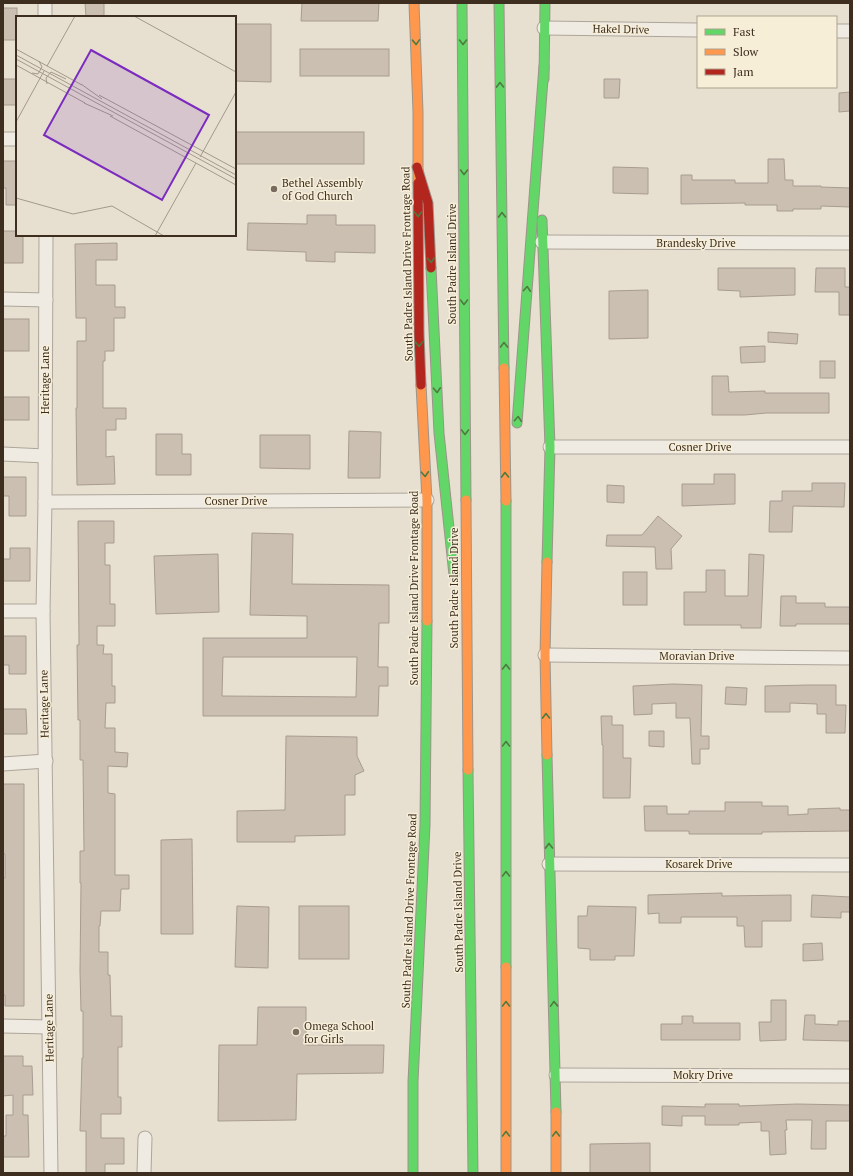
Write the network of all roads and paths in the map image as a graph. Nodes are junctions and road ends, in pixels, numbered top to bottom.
1 (45, 3) edge
2 (414, 3) edge
3 (462, 3) edge
4 (499, 3) edge
5 (545, 3) edge
6 (45, 16) edge
7 (544, 28) junction
8 (697, 30) edge
9 (837, 31) edge
10 (850, 31) edge
11 (544, 66) junction
12 (3, 139) edge
13 (16, 139) edge
14 (418, 167) junction
15 (46, 236) edge
16 (542, 242) junction
17 (850, 243) edge
18 (3, 299) edge
19 (46, 300) junction
20 (516, 436) dead end
21 (550, 447) junction
22 (850, 447) edge
23 (3, 454) edge
24 (45, 456) junction
25 (515, 460) dead end
26 (427, 500) junction
27 (45, 502) junction
28 (506, 570) junction
29 (454, 583) dead end
30 (3, 611) edge
31 (43, 611) junction
32 (458, 615) dead end
33 (545, 655) junction
34 (850, 658) edge
35 (467, 710) junction
36 (46, 761) junction
37 (3, 764) edge
38 (549, 864) junction
39 (850, 865) edge
40 (3, 1026) edge
41 (49, 1027) junction
42 (556, 1075) junction
43 (850, 1076) edge
44 (413, 1128) junction
45 (145, 1138) dead end
46 (51, 1173) edge
47 (144, 1173) edge
48 (413, 1173) edge
49 (420, 1173) edge
50 (473, 1173) edge
51 (506, 1173) edge
52 (556, 1173) edge

1 - 6 street
2 -> 14 main road, South Padre Island Drive Frontage Road
3 -> 35 main road, South Padre Island Drive
28 -> 4 main road
5 - 7 main road
7 - 8 street, Hakel Drive
7 - 11 main road
9 - 10 street
11 - 16 main road
20 -> 11 main road
12 - 13 street
14 -> 26 main road, South Padre Island Drive Frontage Road
14 -> 29 main road
15 - 19 street, Heritage Lane
16 - 17 street, Brandesky Drive
16 - 21 main road
18 - 19 street
19 - 24 street, Heritage Lane
21 - 22 street, Cosner Drive
21 - 33 main road
23 - 24 street
24 - 27 street, Heritage Lane
25 - 28 main road
26 - 27 street, Cosner Drive
26 - 44 main road, South Padre Island Drive Frontage Road
27 - 31 street, Heritage Lane
51 -> 28 main road
30 - 31 street
31 - 36 street, Heritage Lane
32 - 35 main road
33 - 34 street, Moravian Drive
38 -> 33 main road
35 - 50 main road, South Padre Island Drive
36 - 37 street
36 - 41 street, Heritage Lane
38 - 39 street, Kosarek Drive
42 -> 38 main road
40 - 41 street
41 - 46 street, Heritage Lane
42 - 43 street, Mokry Drive
52 -> 42 main road
44 - 48 main road, South Padre Island Drive Frontage Road
44 - 49 main road
45 - 47 street

